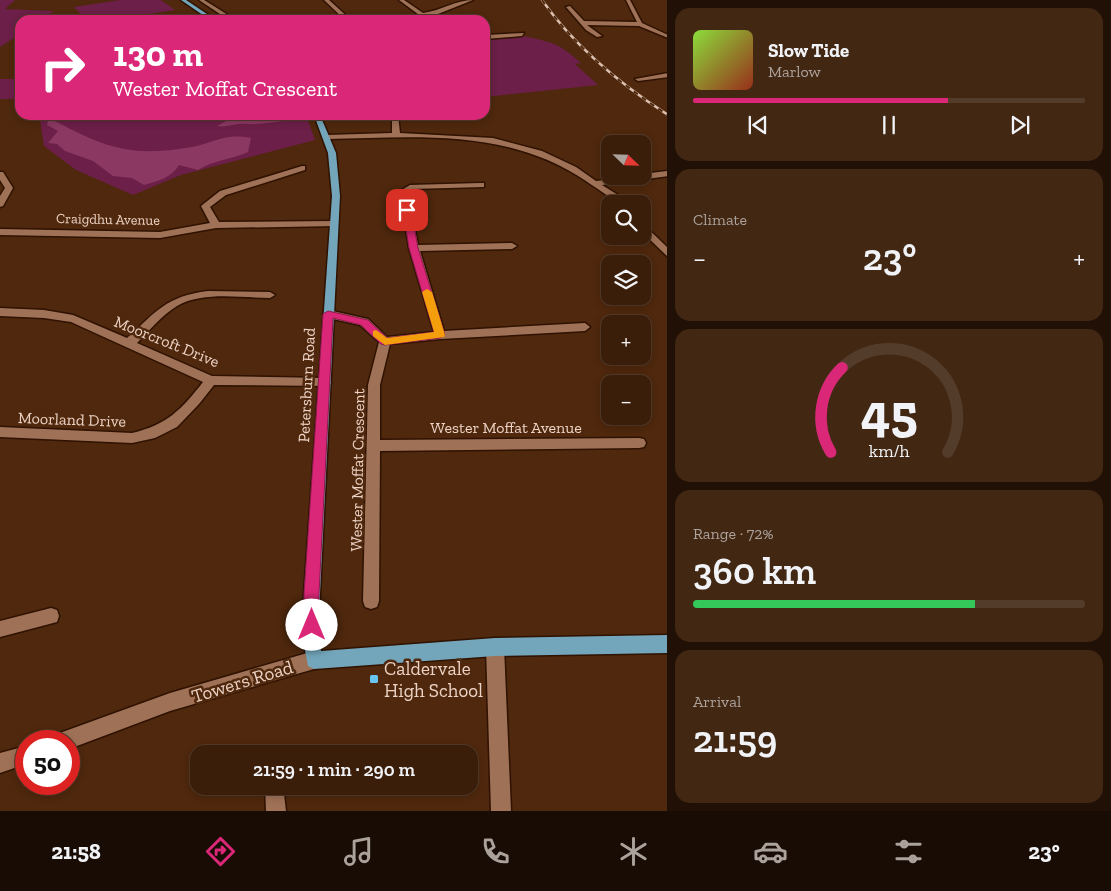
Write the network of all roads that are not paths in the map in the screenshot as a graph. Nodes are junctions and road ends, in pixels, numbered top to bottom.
1 (183, 0) edge
2 (201, 0) edge
3 (326, 0) edge
4 (401, 0) edge
5 (472, 0) edge
6 (628, 0) edge
7 (568, 7) dead end
8 (206, 15) edge
9 (225, 15) edge
10 (342, 15) edge
11 (422, 15) joint
12 (583, 23) junction
13 (640, 24) junction
14 (522, 34) dead end
15 (599, 36) dead end
16 (490, 37) edge
17 (667, 37) edge
18 (667, 75) edge
19 (638, 79) dead end
20 (319, 120) edge
21 (395, 120) edge
22 (396, 135) junction
23 (327, 137) junction
24 (302, 168) dead end
25 (0, 174) edge
26 (667, 174) edge
27 (596, 183) junction
28 (481, 185) dead end
29 (614, 195) edge
30 (0, 204) edge
31 (335, 224) junction
32 (216, 225) junction
33 (0, 232) edge
34 (651, 236) edge
35 (512, 246) dead end
36 (414, 248) junction
37 (667, 254) edge
38 (270, 296) dead end
39 (0, 312) edge
40 (328, 314) junction
41 (585, 328) dead end
42 (440, 335) junction
43 (385, 341) junction
44 (128, 344) junction
45 (211, 380) junction
46 (325, 383) junction
47 (0, 432) edge
48 (639, 443) dead end
49 (373, 446) junction
50 (371, 601) dead end
51 (51, 616) dead end
52 (0, 629) edge
53 (667, 644) edge
54 (495, 647) junction
55 (314, 660) junction
56 (80, 735) edge
57 (15, 758) edge
58 (0, 763) edge
59 (275, 795) edge
60 (276, 811) edge
61 (501, 811) edge

1 - 8 main road
2 - 9 street
3 - 10 street
4 - 11 street
5 - 11 street
6 - 13 street
7 - 12 street
12 - 13 street
12 - 15 street
13 - 17 street
14 - 16 street
18 - 19 street
20 - 23 main road, Petersburn Road
21 - 22 street
22 - 23 street
22 - 27 street
23 - 31 main road, Petersburn Road
24 - 32 street
25 - 30 street
26 - 27 street
27 - 29 street
28 - 36 street
31 - 32 street, Craigdhu Avenue
31 - 40 main road, Petersburn Road
32 - 33 street, Craigdhu Avenue
34 - 37 street
35 - 36 street
36 - 42 street
38 - 44 street
39 - 44 street, Moorcroft Drive
40 - 43 street
40 - 46 main road, Petersburn Road
41 - 42 street
42 - 43 street
43 - 49 street, Wester Moffat Crescent
44 - 45 street, Moorcroft Drive
45 - 46 street, Moorcroft Drive
45 - 47 street, Moorland Drive
46 - 55 main road, Petersburn Road
48 - 49 street, Wester Moffat Avenue
49 - 50 street, Wester Moffat Crescent
51 - 52 street
53 - 54 main road, Towers Road
54 - 55 main road, Towers Road
54 - 61 street
55 - 56 street, Towers Road
57 - 58 street
59 - 60 street

